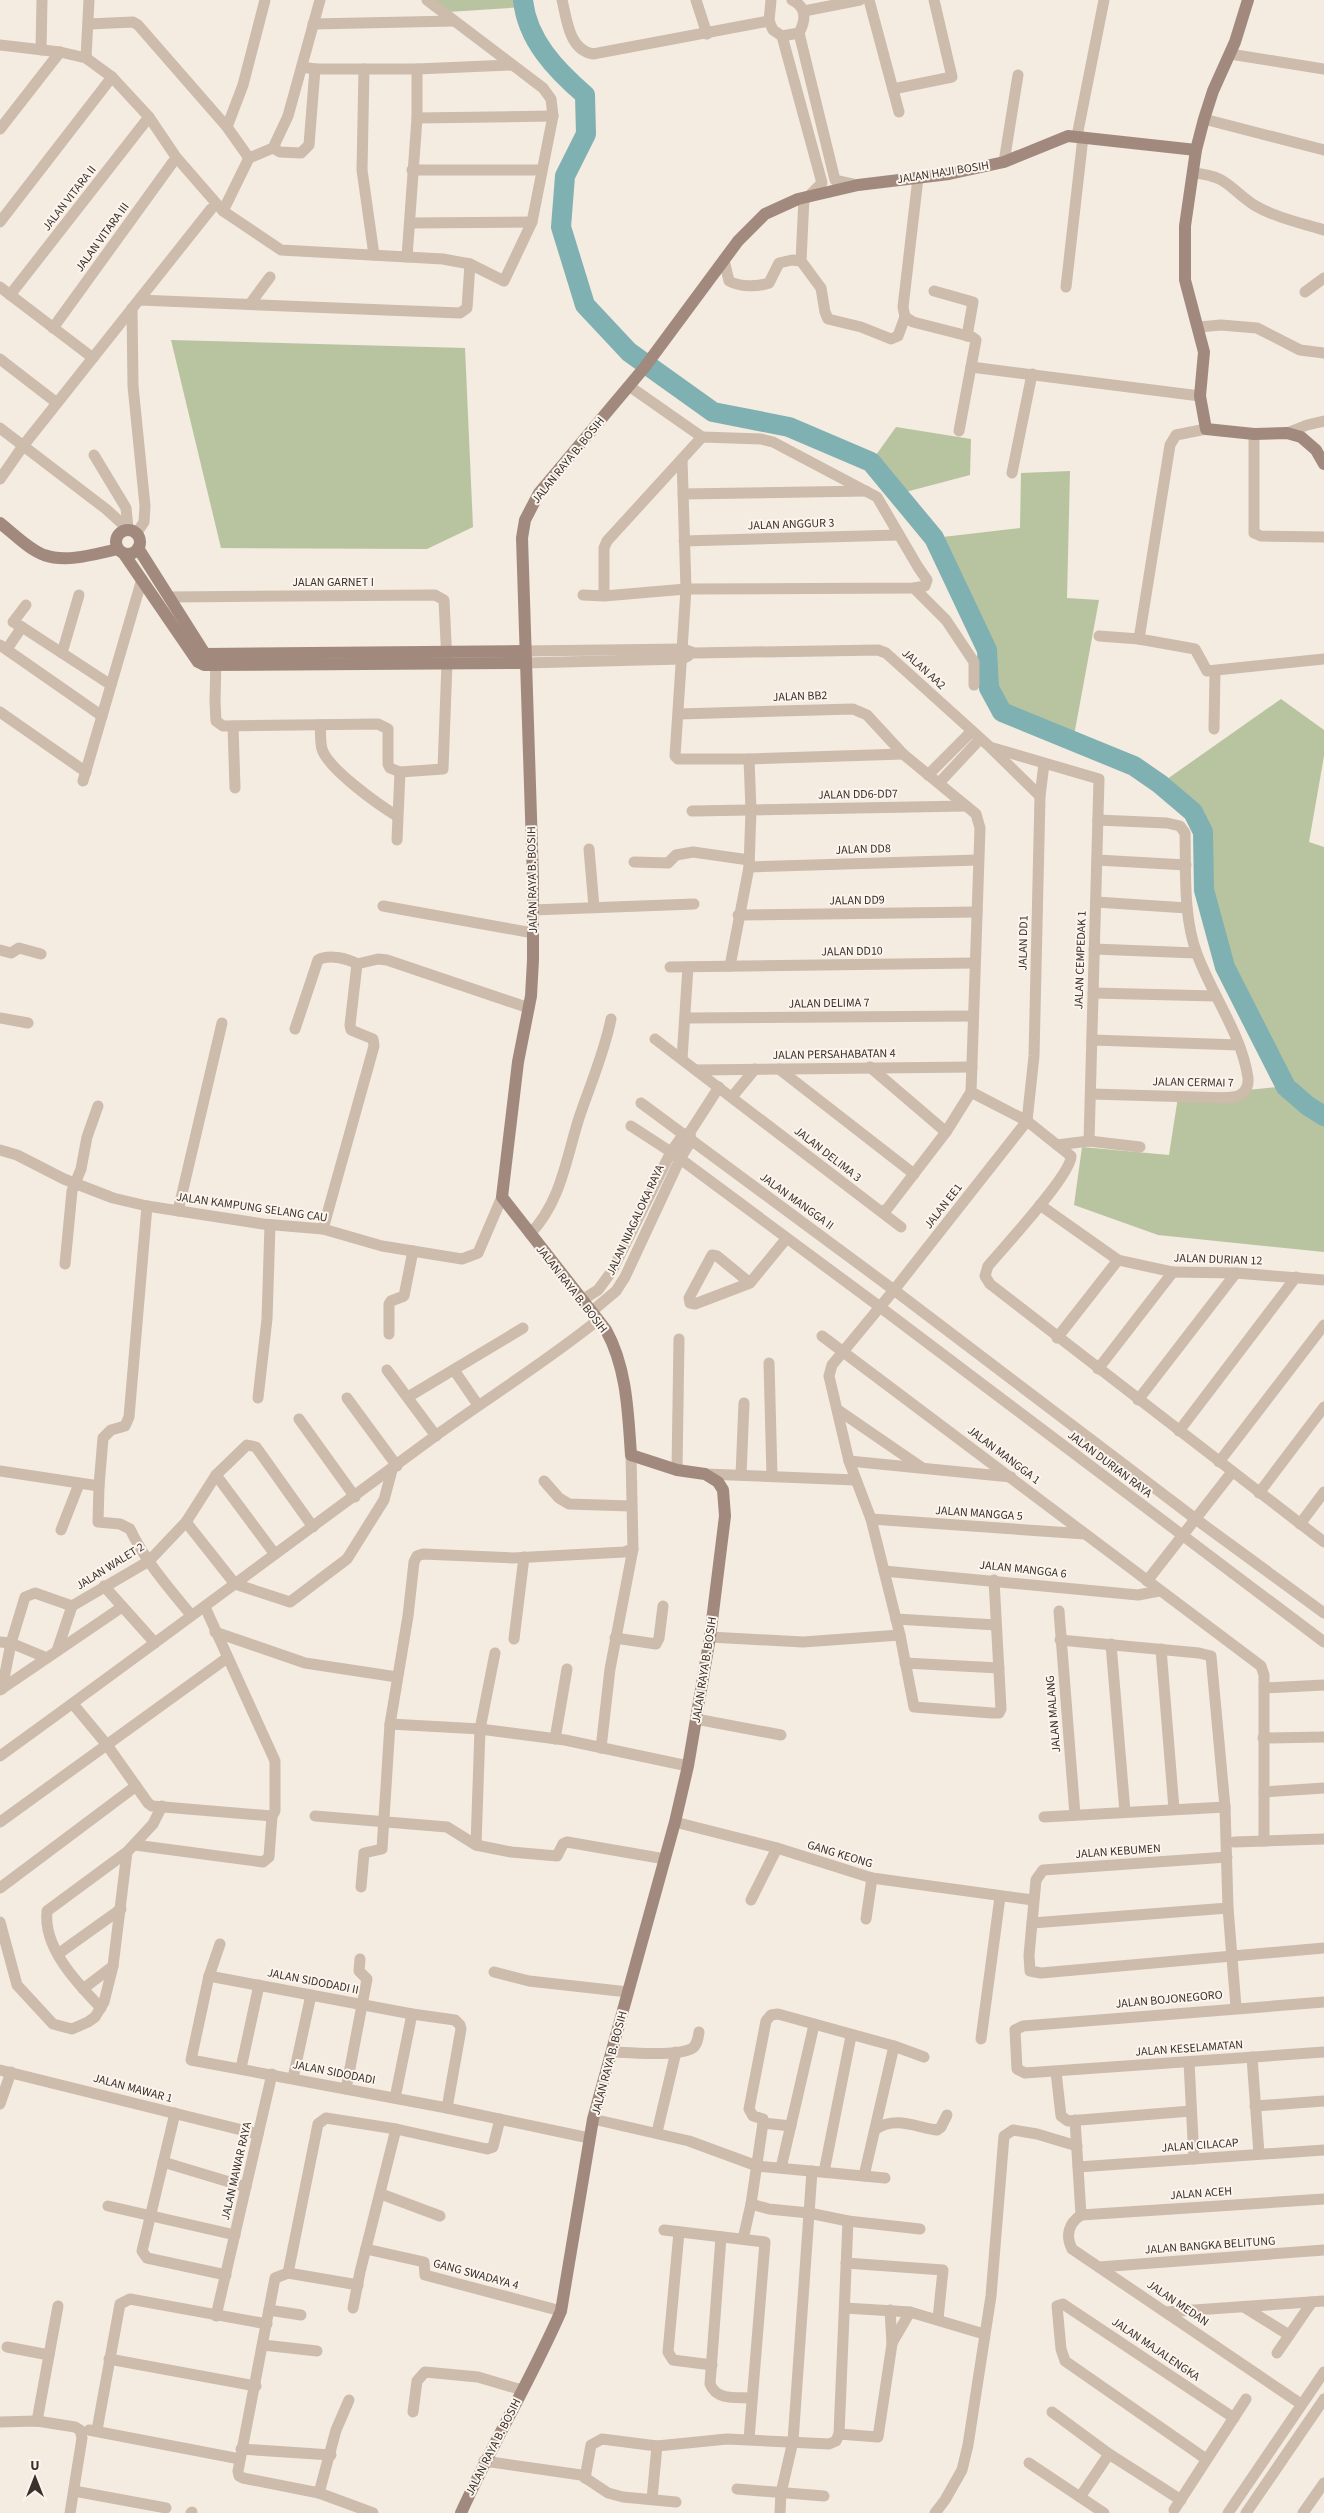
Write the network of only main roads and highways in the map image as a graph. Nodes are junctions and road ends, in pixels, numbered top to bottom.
1 (1248, 0) edge
2 (1196, 150) junction
3 (644, 368) joint
4 (1324, 461) edge
5 (0, 513) edge
6 (0, 523) edge
7 (119, 548) junction
8 (138, 548) junction
9 (524, 657) junction
10 (216, 661) junction
11 (461, 2513) edge

1 - 2 main road
2 - 3 main road, JALAN HAJI BOSIH
2 - 4 main road
3 - 9 main road, JALAN RAYA B. BOSIH
5 - 7 main road
6 - 7 main road
7 - 8 main road
7 - 8 main road
7 - 10 main road
8 - 10 main road
9 - 10 main road
9 - 11 main road, JALAN RAYA B. BOSIH

